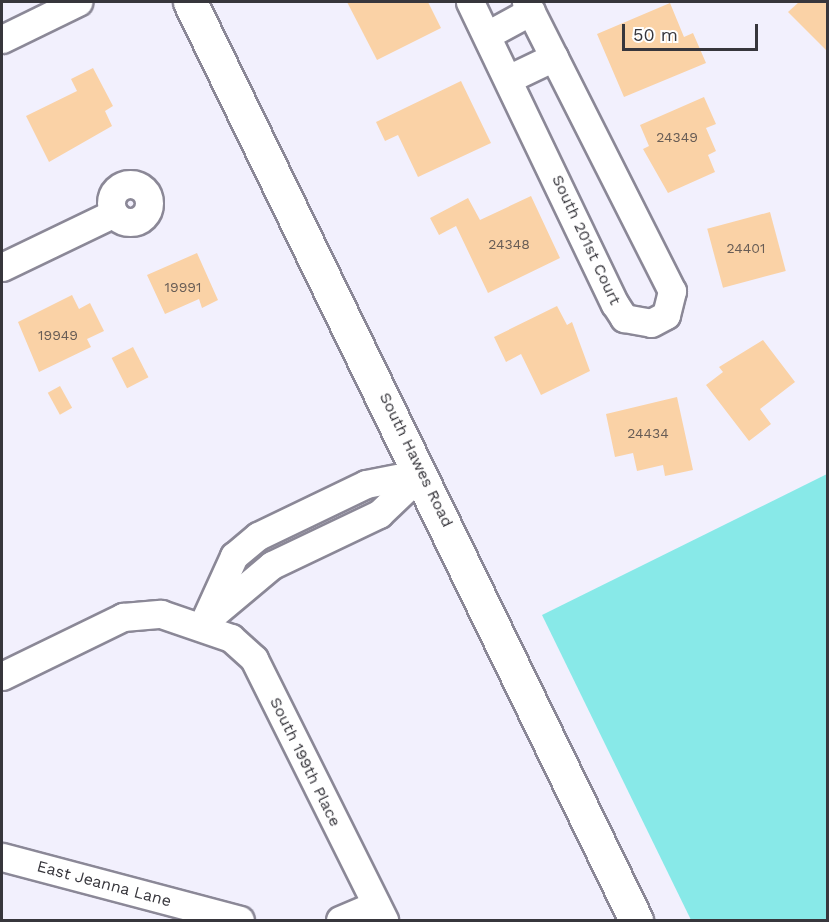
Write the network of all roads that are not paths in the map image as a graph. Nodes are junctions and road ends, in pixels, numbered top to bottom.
1 (78, 2) edge
2 (190, 2) edge
3 (470, 2) edge
4 (528, 6) edge
5 (487, 35) junction
6 (2, 39) edge
7 (554, 57) junction
8 (508, 79) junction
9 (114, 213) dead end
10 (2, 267) edge
11 (422, 473) junction
12 (274, 527) junction
13 (288, 557) junction
14 (203, 624) junction
15 (2, 676) edge
16 (2, 857) edge
17 (380, 913) edge
18 (240, 921) edge
19 (340, 921) edge
20 (636, 921) edge

1 - 6 street
2 - 11 main road, South Hawes Road
3 - 5 street, South 201st Court
4 - 5 street
4 - 7 street, South 201st Court
5 - 8 street, South 201st Court
7 - 8 street
7 - 8 street, South 201st Court
9 - 10 street
11 - 12 street
11 - 13 street
11 - 20 main road, South Hawes Road
12 - 13 street
12 - 14 street
13 - 14 street
14 - 15 street, South 199th Place
14 - 17 street, South 199th Place
16 - 18 street, East Jeanna Lane
17 - 19 street

